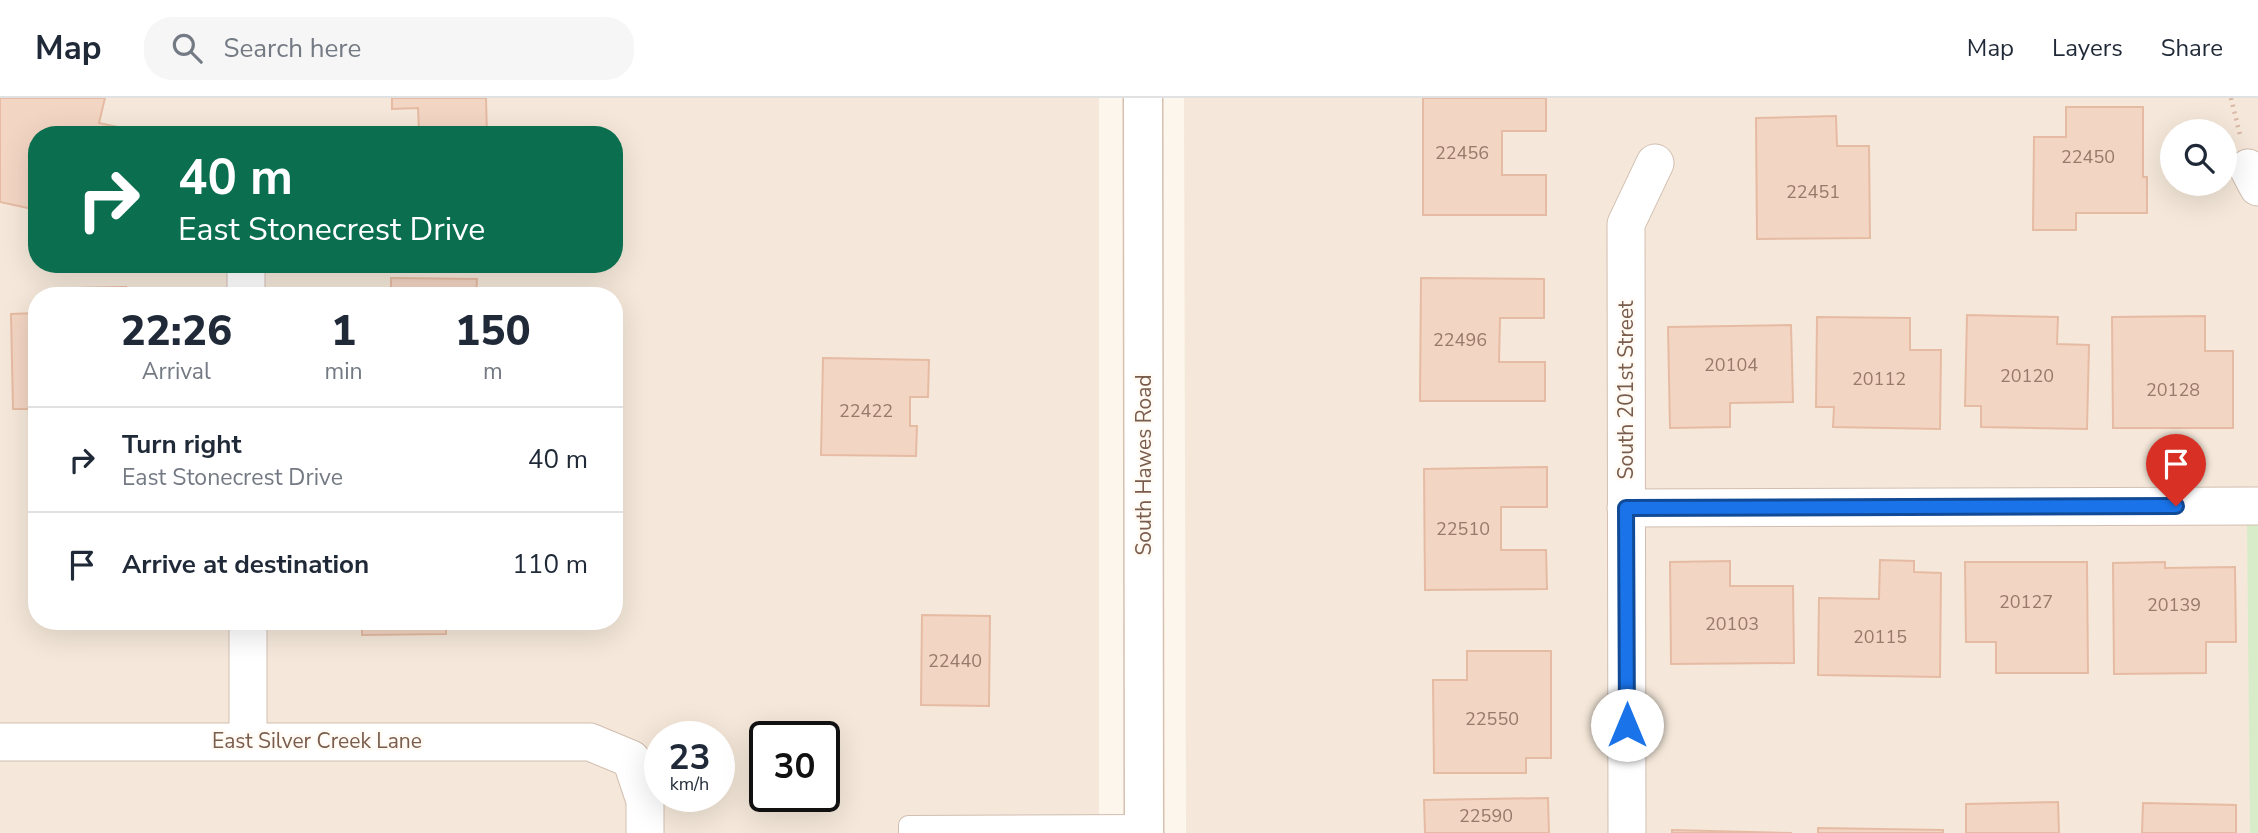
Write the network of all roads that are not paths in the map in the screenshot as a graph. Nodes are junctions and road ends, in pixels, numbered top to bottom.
1 (1143, 98) edge
2 (1655, 163) dead end
3 (2258, 506) edge
4 (1626, 508) junction
5 (248, 630) edge
6 (248, 741) junction
7 (0, 742) edge
8 (1144, 829) edge
9 (645, 833) edge
10 (908, 833) edge
11 (1627, 833) edge

1 - 8 main road, South Hawes Road
2 - 4 street, South 201st Street
3 - 4 street
4 - 11 street, South 201st Street
5 - 6 street
6 - 7 street, East Silver Creek Lane
6 - 9 street, East Silver Creek Lane
8 - 10 lane

